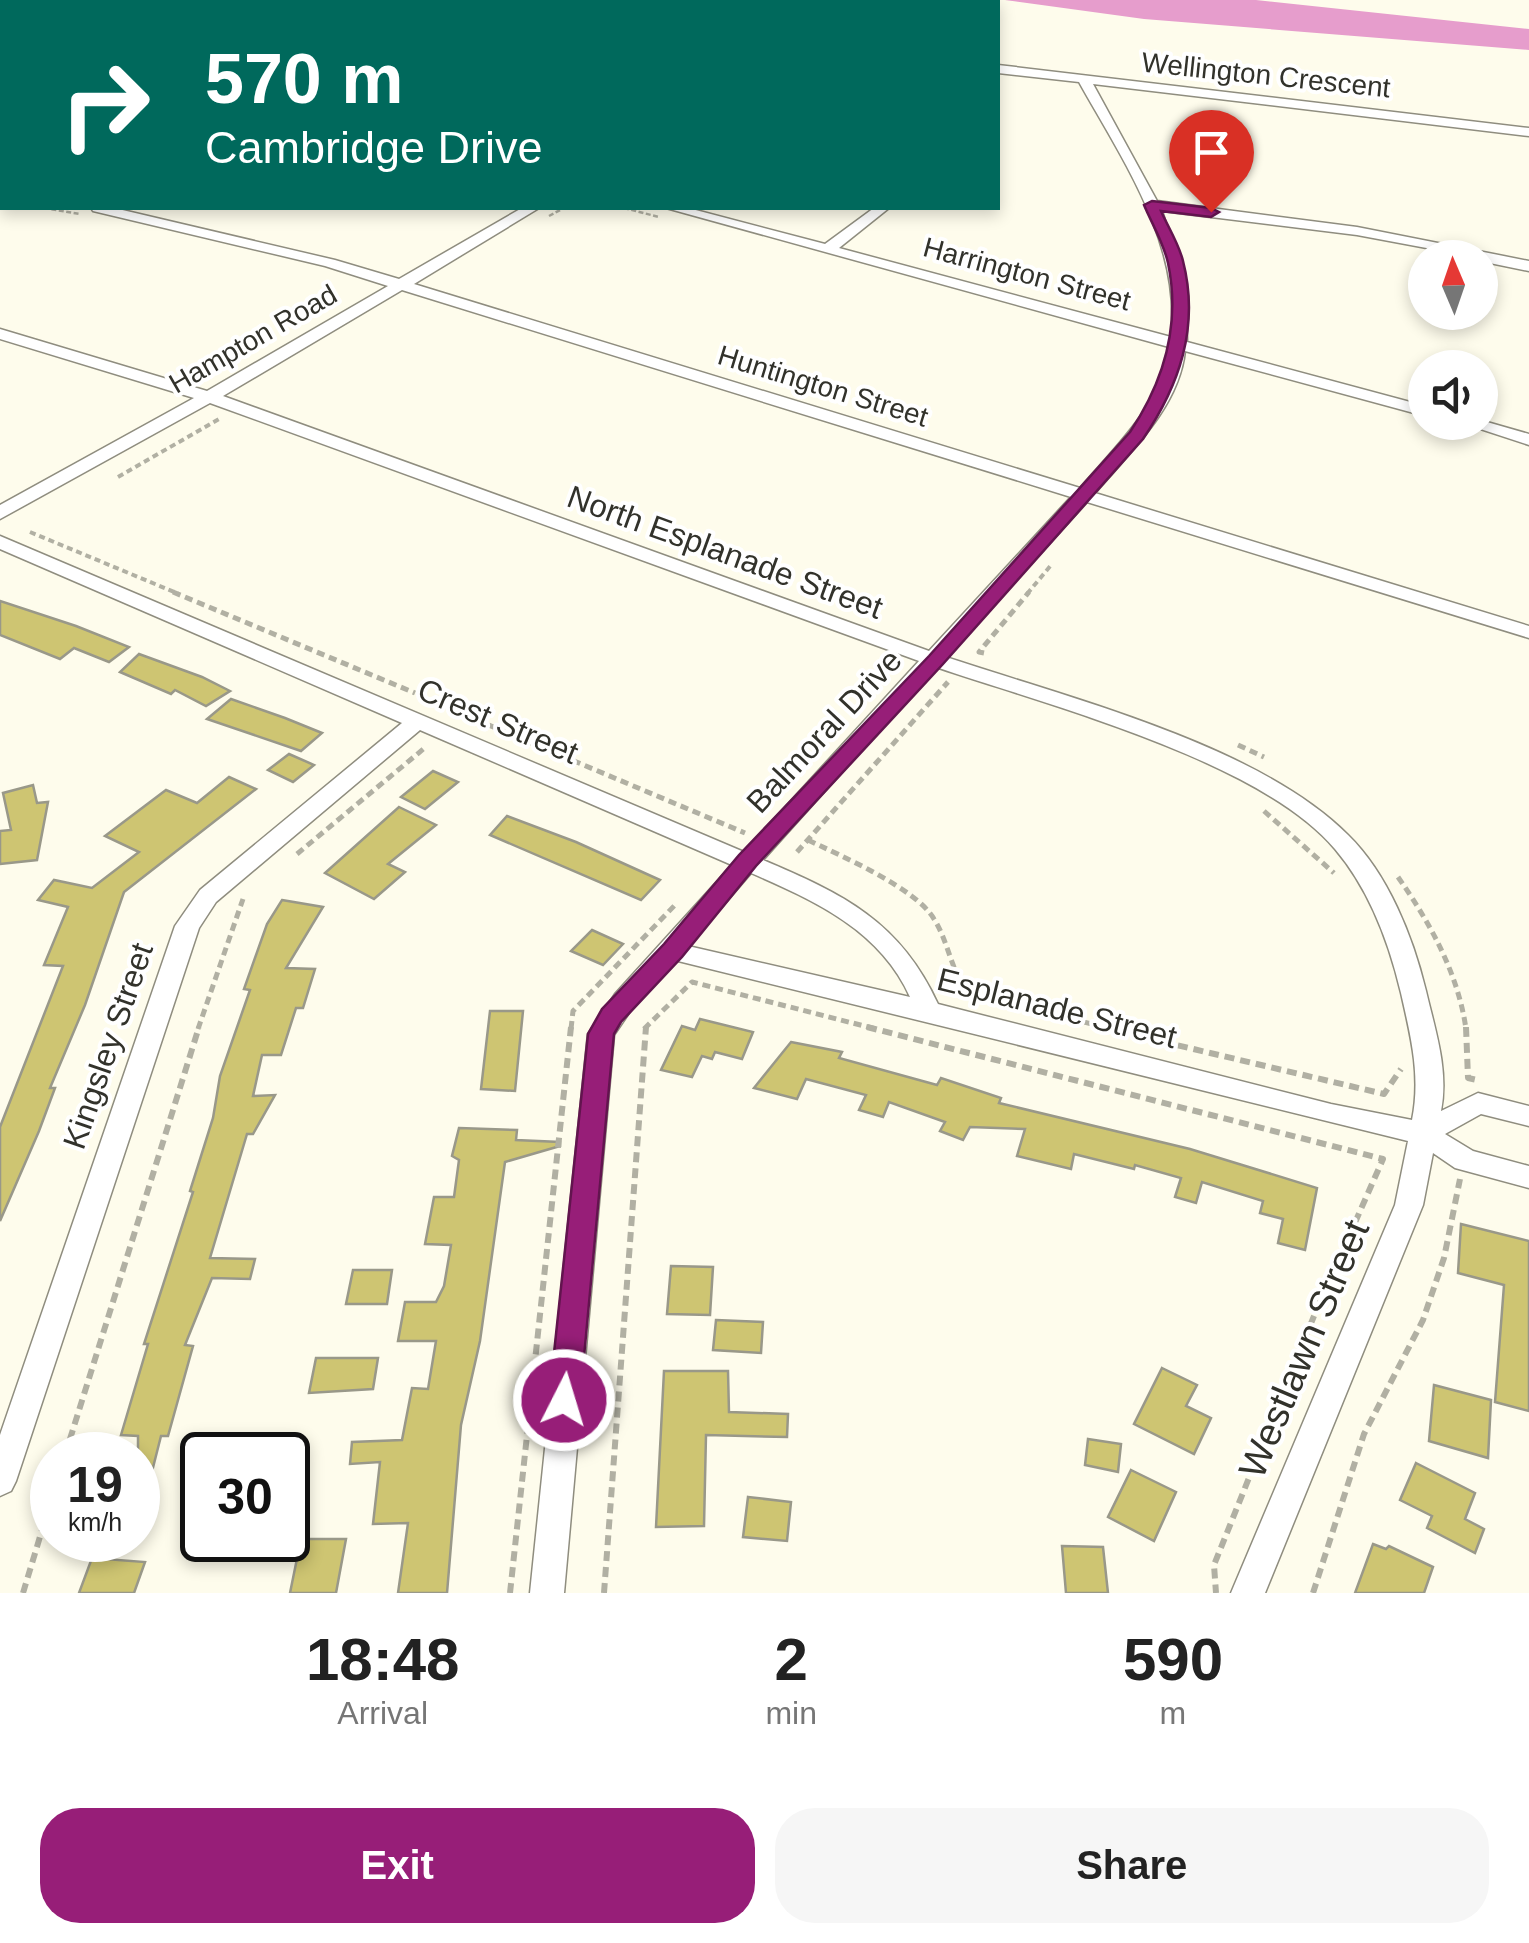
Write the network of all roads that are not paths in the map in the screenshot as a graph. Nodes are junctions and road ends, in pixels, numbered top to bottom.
1 (1000, 70) edge
2 (1085, 81) junction
3 (1529, 132) edge
4 (1152, 205) junction
5 (528, 210) edge
6 (681, 210) edge
7 (879, 210) edge
8 (90, 211) edge
9 (829, 249) junction
10 (1529, 266) edge
11 (398, 284) junction
12 (0, 334) edge
13 (1177, 342) junction
14 (209, 398) junction
15 (1408, 414) edge
16 (1498, 435) edge
17 (1529, 440) edge
18 (1085, 496) junction
19 (0, 514) edge
20 (0, 542) edge
21 (1529, 632) edge
22 (936, 660) junction
23 (423, 732) junction
24 (748, 861) junction
25 (673, 951) junction
26 (930, 1011) junction
27 (1529, 1116) edge
28 (1423, 1133) junction
29 (1529, 1177) edge
30 (0, 1481) edge
31 (546, 1593) edge
32 (1248, 1593) edge

1 - 2 street, Wellington Crescent
2 - 3 street, Wellington Crescent
2 - 4 street, Balmoral Drive
4 - 10 street
4 - 13 street, Balmoral Drive
5 - 11 street, Hampton Road
6 - 9 street, Harrington Street
7 - 9 street
8 - 11 street, Huntington Street
9 - 13 street, Harrington Street
11 - 14 street, Hampton Road
11 - 18 street, Huntington Street
12 - 14 street, North Esplanade Street
13 - 15 street, Harrington Street
13 - 18 street, Balmoral Drive
14 - 19 street, Hampton Road
14 - 22 street, North Esplanade Street
16 - 17 street
18 - 21 street, Huntington Street
18 - 22 street, Balmoral Drive
20 - 23 street, Crest Street
22 - 24 street, Balmoral Drive
22 - 28 street, North Esplanade Street
23 - 24 street, Crest Street
23 - 30 street, Kingsley Street
24 - 25 street, Balmoral Drive
24 - 26 street, Crest Street
25 - 26 street, Esplanade Street
25 - 31 street, Balmoral Drive
26 - 28 street, Esplanade Street
27 - 28 street
28 - 29 street, Esplanade Street
28 - 32 street, Westlawn Street

